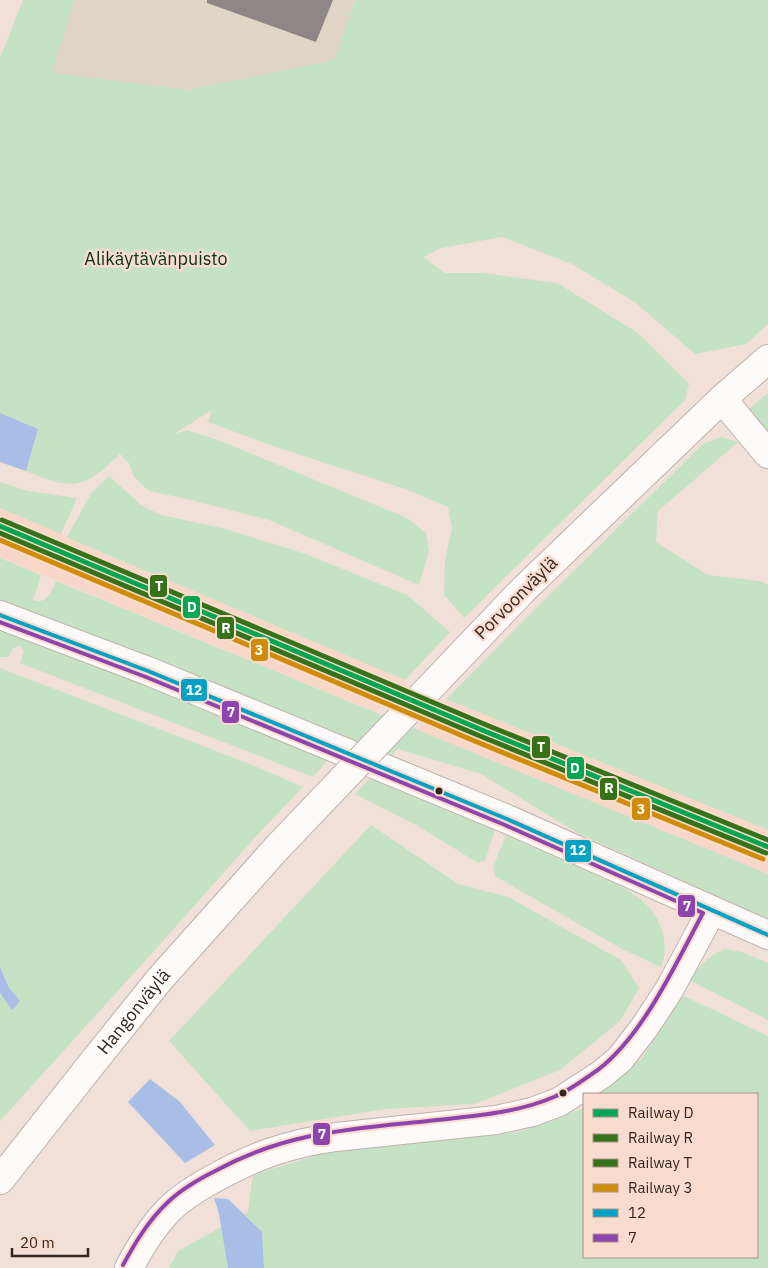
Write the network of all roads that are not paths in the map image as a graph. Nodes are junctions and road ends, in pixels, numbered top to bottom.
1 (768, 359) edge
2 (722, 399) junction
3 (768, 454) edge
4 (0, 615) edge
5 (276, 849) joint
6 (712, 910) junction
7 (768, 935) edge
8 (0, 1180) edge
9 (130, 1268) edge

1 - 2 main road, Porvoonväylä
2 - 3 main road
2 - 5 main road, Porvoonväylä, bridge
4 - 6 main road
5 - 8 main road, Hangonväylä
6 - 7 main road
6 - 9 main road

